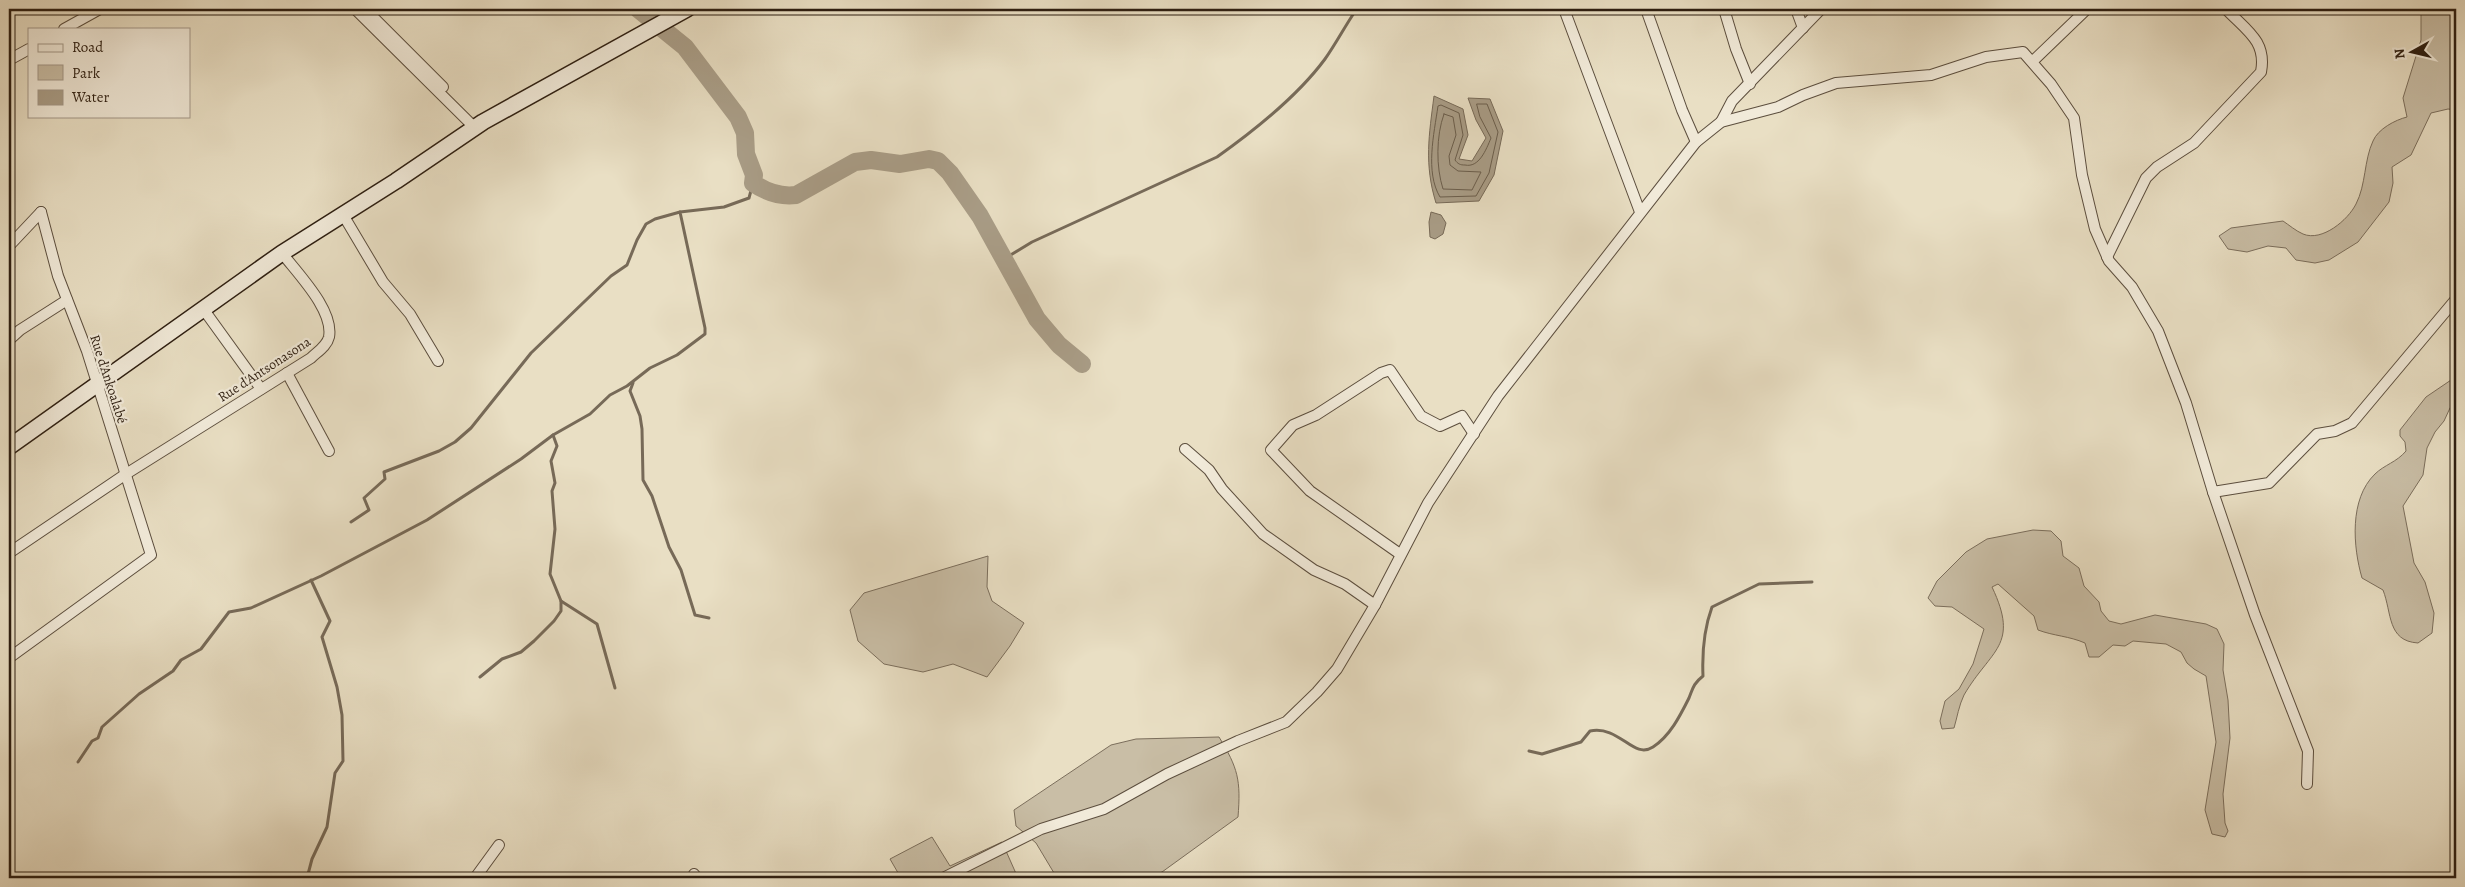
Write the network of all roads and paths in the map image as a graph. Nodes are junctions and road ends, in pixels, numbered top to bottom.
1 (100, 9) edge
2 (355, 9) edge
3 (365, 9) edge
4 (687, 9) edge
5 (1564, 9) edge
6 (1646, 9) edge
7 (1724, 9) edge
8 (1796, 9) edge
9 (1821, 9) edge
10 (2086, 9) edge
11 (2226, 9) edge
12 (66, 28) edge
13 (1803, 28) junction
14 (28, 50) edge
15 (404, 52) junction
16 (9, 60) edge
17 (2033, 61) junction
18 (1750, 84) junction
19 (1721, 122) junction
20 (475, 128) junction
21 (1696, 142) junction
22 (1640, 212) junction
23 (342, 213) junction
24 (9, 246) edge
25 (282, 253) junction
26 (2107, 257) junction
27 (2456, 299) edge
28 (67, 300) junction
29 (204, 310) junction
30 (9, 340) edge
31 (438, 361) dead end
32 (287, 373) junction
33 (96, 385) junction
34 (261, 389) junction
35 (1474, 434) junction
36 (9, 447) edge
37 (1185, 449) dead end
38 (329, 451) dead end
39 (126, 474) junction
40 (2213, 492) junction
41 (9, 553) edge
42 (1400, 554) junction
43 (1375, 606) junction
44 (9, 658) edge
45 (2307, 784) dead end
46 (499, 845) dead end
47 (475, 878) edge
48 (942, 878) edge

1 - 12 street
2 - 15 street
3 - 15 street
4 - 20 street
5 - 22 street
6 - 21 street
7 - 18 street
8 - 13 street
9 - 13 street
10 - 17 street
11 - 26 street
13 - 18 street
14 - 16 street
15 - 20 street
17 - 19 street
17 - 26 street
18 - 19 street
19 - 21 street
20 - 23 street
21 - 22 street
22 - 35 street
23 - 25 street
23 - 31 street
24 - 28 street, Rue d'Ankoalabé
25 - 29 street
25 - 32 street, Rue d'Antsonasona
26 - 40 street
27 - 40 street
28 - 30 street
28 - 33 street, Rue d'Ankoalabé
29 - 33 street
29 - 34 street
32 - 34 street, Rue d'Antsonasona
32 - 38 street
33 - 36 street
33 - 39 street, Rue d'Ankoalabé
34 - 39 street, Rue d'Antsonasona
35 - 42 street
35 - 42 street
37 - 43 street
39 - 41 street, Rue d'Antsonasona
39 - 44 street, Rue d'Ankoalabé
40 - 45 street
42 - 43 street
43 - 48 street
46 - 47 street

